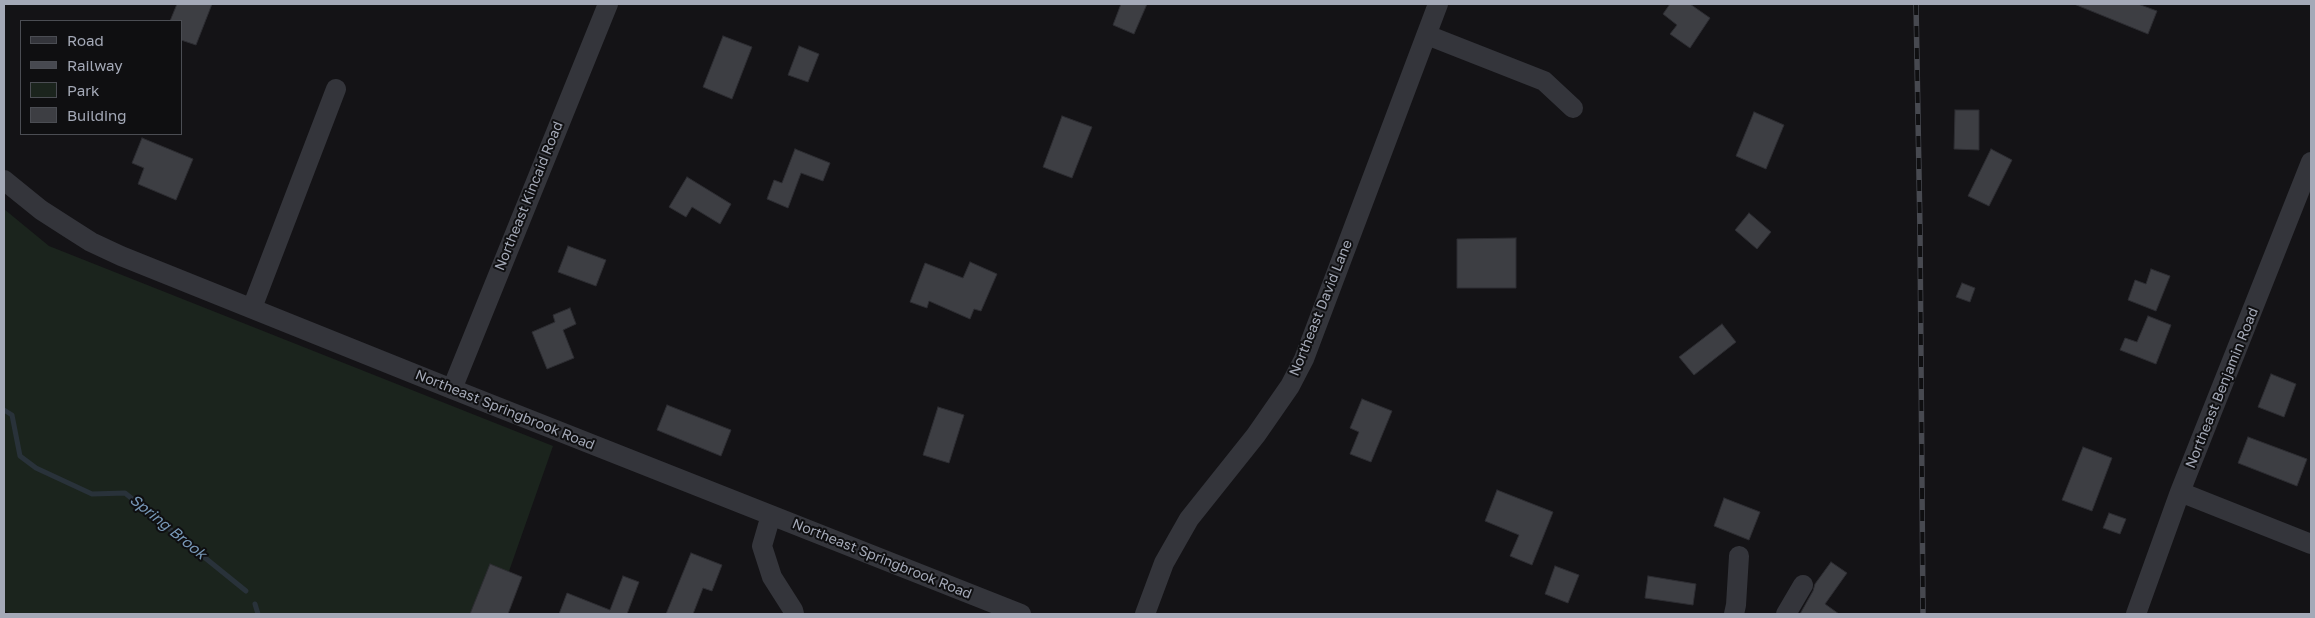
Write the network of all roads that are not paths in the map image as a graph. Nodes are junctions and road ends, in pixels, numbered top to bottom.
1 (608, 4) edge
2 (1438, 4) edge
3 (1427, 35) junction
4 (336, 89) dead end
5 (1573, 108) dead end
6 (2311, 162) edge
7 (4, 180) edge
8 (252, 308) junction
9 (452, 390) junction
10 (2180, 492) junction
11 (771, 515) junction
12 (2311, 544) edge
13 (1739, 556) dead end
14 (1803, 585) dead end
15 (794, 614) edge
16 (1021, 614) edge
17 (1145, 614) edge
18 (1734, 614) edge
19 (1786, 614) edge
20 (2136, 614) edge

1 - 9 street, Northeast Kincaid Road
2 - 3 street, Northeast David Lane
3 - 5 street
3 - 17 street, Northeast David Lane
4 - 8 street
6 - 10 street, Northeast Benjamin Road
7 - 8 street, Northeast Springbrook Road
8 - 9 street, Northeast Springbrook Road
9 - 11 street, Northeast Springbrook Road
10 - 12 street
10 - 20 street, Northeast Benjamin Road
11 - 15 street
11 - 16 street, Northeast Springbrook Road
13 - 18 street
14 - 19 street

